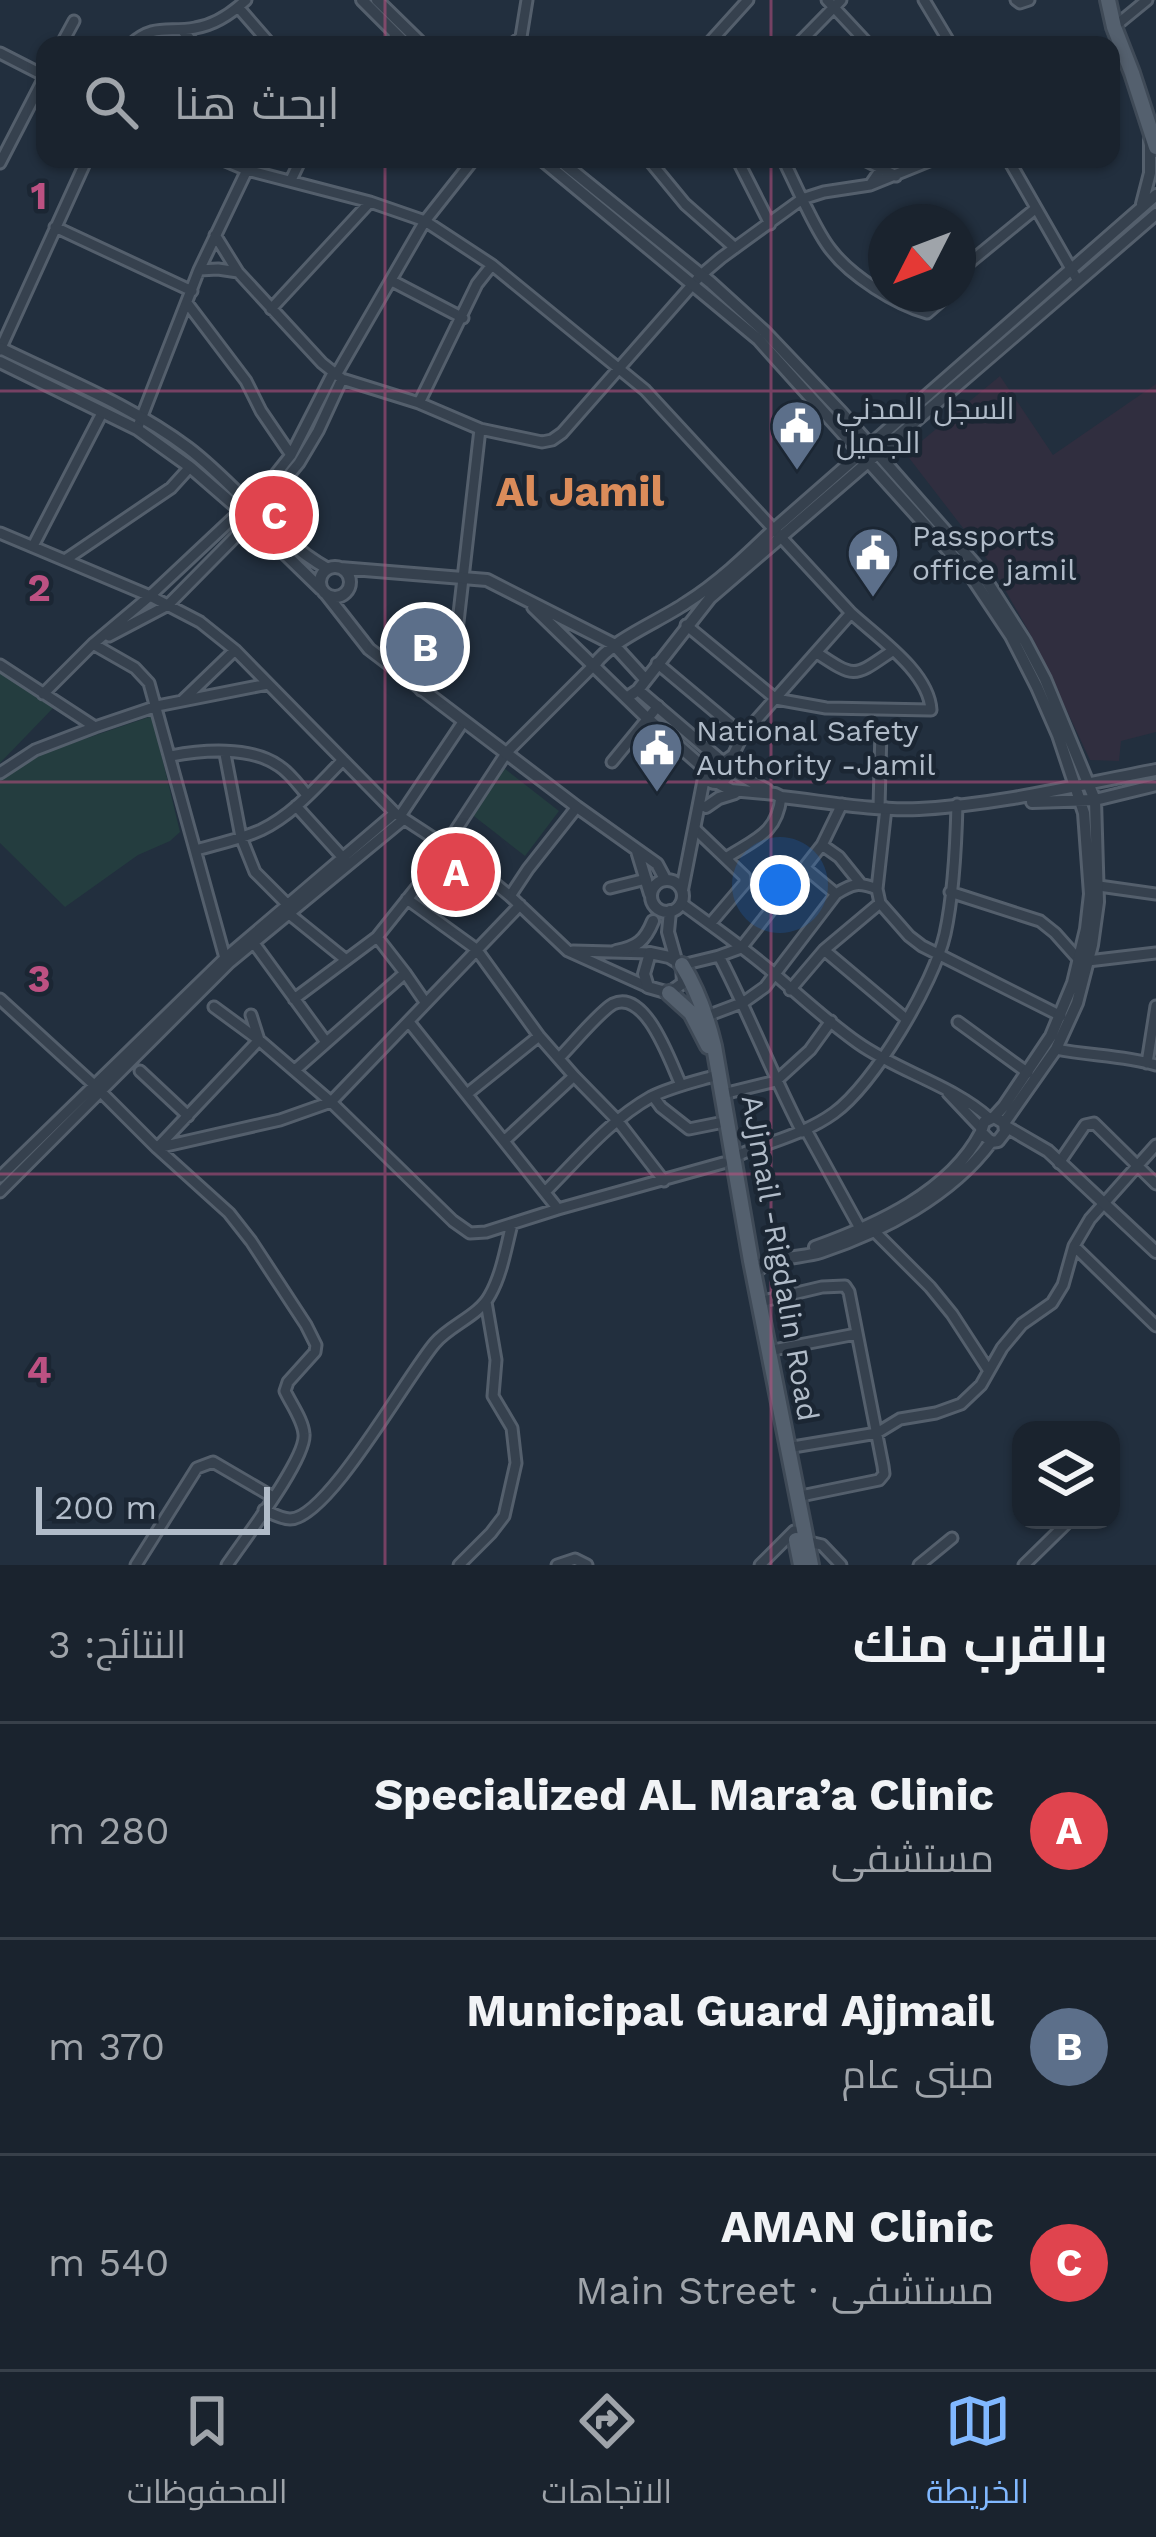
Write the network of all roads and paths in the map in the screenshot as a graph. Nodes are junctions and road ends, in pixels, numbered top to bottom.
1 (362, 0) edge
2 (377, 0) edge
3 (399, 0) edge
4 (527, 0) edge
5 (748, 0) edge
6 (924, 0) edge
7 (1016, 0) edge
8 (1029, 0) edge
9 (1108, 0) edge
10 (1147, 0) edge
11 (834, 2) edge
12 (242, 4) edge
13 (387, 11) junction
14 (74, 21) dead end
15 (1114, 27) junction
16 (182, 30) junction
17 (397, 35) edge
18 (66, 36) edge
19 (143, 36) edge
20 (187, 36) edge
21 (265, 36) edge
22 (413, 36) edge
23 (521, 36) edge
24 (717, 36) edge
25 (805, 36) edge
26 (862, 36) edge
27 (946, 36) edge
28 (1117, 36) edge
29 (1120, 43) edge
30 (0, 52) edge
31 (36, 71) edge
32 (36, 93) edge
33 (1154, 138) edge
34 (0, 163) edge
35 (83, 168) edge
36 (242, 168) edge
37 (295, 168) edge
38 (466, 168) edge
39 (553, 168) edge
40 (568, 168) edge
41 (655, 168) edge
42 (742, 168) edge
43 (786, 168) edge
44 (882, 168) edge
45 (889, 168) edge
46 (914, 168) edge
47 (1013, 168) edge
48 (247, 170) junction
49 (896, 176) junction
50 (291, 180) junction
51 (870, 185) junction
52 (1156, 196) edge
53 (802, 199) junction
54 (370, 202) junction
55 (1035, 209) junction
56 (1140, 209) junction
57 (425, 220) junction
58 (1153, 220) edge
59 (770, 224) junction
60 (55, 227) junction
61 (215, 235) junction
62 (735, 248) junction
63 (976, 257) edge
64 (492, 265) junction
65 (199, 270) junction
66 (238, 272) junction
67 (1075, 276) junction
68 (697, 279) junction
69 (392, 281) junction
70 (868, 281) edge
71 (192, 291) junction
72 (187, 303) junction
73 (271, 309) junction
74 (463, 318) junction
75 (0, 349) edge
76 (0, 362) edge
77 (620, 368) junction
78 (337, 376) junction
79 (419, 404) junction
80 (102, 413) junction
81 (140, 423) junction
82 (480, 429) junction
83 (870, 454) junction
84 (291, 455) junction
85 (190, 467) junction
86 (250, 512) junction
87 (0, 533) edge
88 (776, 535) junction
89 (33, 546) junction
90 (65, 560) junction
91 (334, 568) junction
92 (384, 571) junction
93 (464, 578) junction
94 (129, 588) junction
95 (348, 588) junction
96 (324, 591) junction
97 (150, 596) junction
98 (522, 597) junction
99 (168, 605) junction
100 (132, 611) junction
101 (850, 614) junction
102 (686, 625) junction
103 (352, 628) junction
104 (93, 644) junction
105 (613, 644) junction
106 (235, 650) junction
107 (892, 651) junction
108 (818, 653) junction
109 (657, 663) junction
110 (0, 665) edge
111 (594, 665) junction
112 (268, 684) junction
113 (637, 688) junction
114 (421, 690) junction
115 (43, 694) junction
116 (776, 699) junction
117 (182, 701) junction
118 (157, 706) junction
119 (658, 706) junction
120 (648, 719) junction
121 (463, 722) junction
122 (95, 727) junction
123 (881, 730) dead end
124 (743, 735) junction
125 (507, 752) junction
126 (225, 754) junction
127 (171, 756) junction
128 (343, 760) junction
129 (693, 760) junction
130 (612, 761) dead end
131 (723, 764) junction
132 (1156, 770) edge
133 (705, 771) junction
134 (0, 773) edge
135 (716, 783) junction
136 (1082, 784) junction
137 (1156, 785) edge
138 (748, 792) junction
139 (700, 794) junction
140 (308, 795) junction
141 (778, 795) junction
142 (1080, 800) junction
143 (1095, 800) junction
144 (842, 804) junction
145 (296, 806) junction
146 (577, 807) junction
147 (706, 807) junction
148 (953, 807) junction
149 (882, 808) junction
150 (400, 816) junction
151 (695, 826) junction
152 (241, 837) junction
153 (822, 844) junction
154 (446, 845) junction
155 (196, 850) junction
156 (637, 851) junction
157 (726, 858) junction
158 (346, 861) junction
159 (686, 864) junction
160 (805, 868) junction
161 (646, 879) junction
162 (666, 879) junction
163 (860, 883) junction
164 (1099, 886) junction
165 (610, 888) dead end
166 (877, 889) junction
167 (950, 892) junction
168 (836, 894) junction
169 (1156, 894) edge
170 (511, 896) junction
171 (682, 896) junction
172 (407, 899) junction
173 (653, 901) junction
174 (880, 903) junction
175 (520, 905) junction
176 (288, 908) junction
177 (670, 911) junction
178 (653, 921) junction
179 (710, 924) junction
180 (377, 938) junction
181 (253, 942) junction
182 (741, 948) junction
183 (476, 949) junction
184 (824, 950) junction
185 (568, 951) junction
186 (616, 951) junction
187 (938, 952) junction
188 (650, 953) junction
189 (1156, 953) edge
190 (719, 956) junction
191 (225, 958) junction
192 (345, 959) junction
193 (1084, 960) junction
194 (679, 963) junction
195 (773, 973) junction
196 (406, 974) junction
197 (648, 987) junction
198 (790, 990) junction
199 (669, 993) junction
200 (0, 999) edge
201 (294, 999) junction
202 (425, 1002) junction
203 (744, 1002) junction
204 (214, 1006) dead end
205 (1156, 1006) edge
206 (251, 1016) dead end
207 (707, 1016) junction
208 (1061, 1016) junction
209 (906, 1019) junction
210 (831, 1021) junction
211 (409, 1022) junction
212 (958, 1022) dead end
213 (1155, 1025) edge
214 (539, 1036) junction
215 (259, 1040) junction
216 (326, 1042) junction
217 (1056, 1049) junction
218 (559, 1058) junction
219 (882, 1058) junction
220 (1151, 1064) edge
221 (295, 1070) junction
222 (140, 1071) dead end
223 (1028, 1073) junction
224 (574, 1076) junction
225 (714, 1076) junction
226 (776, 1082) junction
227 (681, 1085) junction
228 (97, 1088) junction
229 (467, 1094) junction
230 (723, 1094) junction
231 (653, 1096) junction
232 (331, 1102) junction
233 (188, 1116) junction
234 (617, 1120) junction
235 (719, 1123) junction
236 (992, 1124) junction
237 (804, 1131) junction
238 (504, 1141) junction
239 (994, 1142) junction
240 (1156, 1145) edge
241 (157, 1148) junction
242 (1048, 1151) junction
243 (728, 1161) junction
244 (1059, 1163) junction
245 (1137, 1168) junction
246 (0, 1177) edge
247 (664, 1180) junction
248 (1156, 1184) edge
249 (0, 1192) edge
250 (544, 1192) junction
251 (1106, 1203) junction
252 (558, 1209) junction
253 (512, 1224) junction
254 (868, 1231) junction
255 (1074, 1246) junction
256 (1156, 1252) edge
257 (749, 1267) junction
258 (759, 1301) junction
259 (486, 1302) junction
260 (1156, 1326) edge
261 (856, 1334) junction
262 (768, 1351) junction
263 (989, 1371) junction
264 (877, 1433) junction
265 (787, 1448) junction
266 (272, 1497) junction
267 (796, 1497) junction
268 (264, 1510) junction
269 (1061, 1529) edge
270 (799, 1536) junction
271 (952, 1538) dead end
272 (136, 1565) edge
273 (227, 1565) edge
274 (459, 1565) edge
275 (557, 1565) edge
276 (587, 1565) edge
277 (760, 1565) edge
278 (801, 1565) edge
279 (811, 1565) edge
280 (841, 1565) edge
281 (919, 1565) edge
282 (1024, 1565) edge

1 - 17 street
2 - 13 street
3 - 13 street
4 - 23 street
5 - 24 street
6 - 27 street
7 - 8 street
9 - 15 main road
10 - 15 street
11 - 25 street
11 - 26 street
12 - 16 street
12 - 21 street
13 - 22 street
14 - 18 street
15 - 28 main road
16 - 19 street
16 - 20 street
29 - 33 main road
30 - 31 street
32 - 34 street
33 - 56 street
35 - 60 street
36 - 48 street
37 - 50 street
38 - 57 street
39 - 68 street
40 - 68 street
41 - 62 street
42 - 59 street
43 - 53 street
44 - 51 street
45 - 49 street
46 - 49 street
47 - 55 street
48 - 50 street
48 - 61 street
49 - 51 street
50 - 54 street
51 - 53 street
52 - 56 street
53 - 59 street
53 - 70 street
54 - 57 street
54 - 73 street
55 - 63 street
55 - 67 street
56 - 67 street
57 - 64 street
57 - 69 street
58 - 67 street
59 - 62 street
60 - 71 street
60 - 75 street
61 - 65 street
61 - 66 street
62 - 68 street
64 - 74 street
64 - 77 street
65 - 66 street
65 - 71 street
66 - 73 street
67 - 83 street
68 - 77 street
68 - 83 street
69 - 74 street
69 - 78 street
71 - 72 street
72 - 81 street
72 - 84 street
73 - 78 street
74 - 79 street
75 - 81 street
76 - 80 street
77 - 82 street
77 - 88 street
78 - 79 street
78 - 84 street
78 - 86 street
79 - 82 street
80 - 81 street
80 - 89 street
81 - 85 street
81 - 86 street
82 - 93 street
83 - 88 street
83 - 136 street
84 - 86 street
85 - 86 street
85 - 90 street
86 - 91 street
86 - 96 street
86 - 97 street
86 - 99 street
87 - 89 street
88 - 101 street
88 - 102 street
88 - 105 street
89 - 90 street
90 - 94 street
91 - 92 street
91 - 95 street
91 - 96 street
92 - 93 street
92 - 95 street
93 - 98 street
93 - 114 street
94 - 97 street
94 - 100 street
95 - 96 street
95 - 103 street
96 - 103 street
97 - 99 street
97 - 100 street
98 - 105 street
98 - 111 street
99 - 104 street
99 - 106 street
100 - 104 street
101 - 107 street
101 - 108 street
102 - 109 street
102 - 116 street
103 - 114 street
104 - 115 street
104 - 118 street
105 - 111 street
105 - 113 street
106 - 112 street
106 - 117 street
107 - 108 street
107 - 116 street
108 - 116 street
109 - 113 street
109 - 124 street
110 - 115 street
111 - 113 street
111 - 125 street
112 - 117 street
112 - 128 street
113 - 119 street
113 - 120 street
114 - 121 street
115 - 122 street
116 - 124 street
117 - 118 street
118 - 122 street
118 - 127 street
119 - 120 street
119 - 131 street
120 - 129 street
120 - 130 street
121 - 125 street
121 - 150 street
122 - 134 street
123 - 149 street
124 - 131 street
125 - 146 street
125 - 154 street
126 - 127 street
126 - 140 street
126 - 152 street
127 - 155 street
128 - 140 street
128 - 150 street
129 - 133 street
129 - 139 street
131 - 133 street
131 - 135 street
131 - 141 street
132 - 136 street
133 - 135 street
133 - 139 street
135 - 138 street
135 - 147 street
136 - 142 street
136 - 143 street
136 - 148 street
137 - 143 street
138 - 141 street
138 - 147 street
139 - 151 street
140 - 145 street
141 - 144 street
141 - 157 street
142 - 143 street
142 - 148 street
142 - 193 street
143 - 164 street
144 - 149 street
144 - 153 street
145 - 152 street
145 - 158 street
146 - 156 street
146 - 170 street
147 - 151 street
148 - 149 street
148 - 167 street
149 - 166 street
150 - 154 street
150 - 158 street
151 - 157 street
151 - 159 street
152 - 155 street
152 - 176 street
153 - 160 street
153 - 163 street
154 - 170 street
154 - 172 street
155 - 191 street
156 - 161 street
156 - 162 street
157 - 179 street
158 - 176 street
159 - 162 street
159 - 171 street
160 - 168 street
160 - 182 street
161 - 165 street
161 - 173 street
162 - 171 street
162 - 173 street
163 - 166 street
163 - 168 street
164 - 169 street
164 - 193 street
166 - 174 street
167 - 187 street
167 - 193 street
168 - 195 street
170 - 175 street
171 - 177 street
171 - 179 street
172 - 180 street
172 - 183 street
173 - 177 street
173 - 178 street
174 - 184 street
174 - 187 street
175 - 183 street
175 - 185 street
176 - 181 street
176 - 191 street
176 - 192 street
177 - 194 street
178 - 186 street
178 - 188 street
179 - 182 street
180 - 192 street
180 - 196 street
181 - 201 street
181 - 228 street
182 - 190 street
182 - 195 street
183 - 202 street
183 - 214 street
184 - 198 street
184 - 209 street
185 - 186 street
185 - 197 street
186 - 188 street
187 - 208 street
187 - 209 street
188 - 194 street
188 - 197 street
189 - 193 street
190 - 194 street
190 - 203 street
191 - 228 street
192 - 201 street
193 - 208 street
193 - 217 street
194 - 199 street
194 - 207 main road, AJjmail -Rigdalin Road
195 - 198 street
195 - 203 street
196 - 202 street
196 - 216 street
197 - 199 street
198 - 210 street
199 - 225 main road, AJjmail -Rigdalin Road
200 - 228 street
201 - 216 street
202 - 211 street
203 - 207 street
203 - 226 street
204 - 215 street
205 - 213 street
206 - 215 street
207 - 230 main road, AJjmail -Rigdalin Road
208 - 223 street
209 - 219 street
210 - 219 street
210 - 226 street
211 - 229 street
211 - 232 street
212 - 223 street
213 - 220 street
214 - 218 street
214 - 229 street
215 - 221 street
215 - 233 street
216 - 221 street
217 - 220 street
217 - 236 street
218 - 224 street
218 - 227 street
219 - 236 street
219 - 237 street
221 - 232 street
222 - 233 street
223 - 236 street
224 - 234 street
224 - 238 street
225 - 227 street
225 - 235 main road, AJjmail -Rigdalin Road
226 - 230 street
226 - 237 street
227 - 231 street
228 - 241 street
228 - 246 street
228 - 249 street
229 - 238 street
230 - 243 main road, AJjmail -Rigdalin Road
231 - 234 street
231 - 235 street
232 - 241 street
232 - 253 street
233 - 241 street
234 - 247 street
234 - 250 street
235 - 243 main road, AJjmail -Rigdalin Road
236 - 239 street
236 - 239 street
236 - 242 street
236 - 254 street
237 - 243 street
237 - 254 street
238 - 250 street
239 - 242 street
239 - 254 street
240 - 245 street
241 - 266 street
242 - 244 street
243 - 247 street
243 - 257 main road, AJjmail -Rigdalin Road
244 - 245 street
244 - 251 street
245 - 248 street
245 - 251 street
247 - 252 street
250 - 252 street
251 - 255 street
251 - 256 street
252 - 253 street
253 - 259 street
254 - 257 street
254 - 263 street
255 - 260 street
255 - 263 street
257 - 258 main road, AJjmail -Rigdalin Road
257 - 270 main road, AJjmail -Rigdalin Road
258 - 261 street
258 - 262 main road, AJjmail -Rigdalin Road
259 - 268 street
259 - 274 street
261 - 262 street
261 - 264 street
262 - 265 main road, AJjmail -Rigdalin Road
263 - 264 street
264 - 265 street
264 - 267 street
265 - 267 main road, AJjmail -Rigdalin Road
266 - 268 street
266 - 272 street
267 - 270 main road, AJjmail -Rigdalin Road
268 - 273 street
269 - 282 street
270 - 277 street
270 - 278 main road, AJjmail -Rigdalin Road
270 - 279 main road, AJjmail -Rigdalin Road
270 - 280 street
271 - 281 street
275 - 276 street

